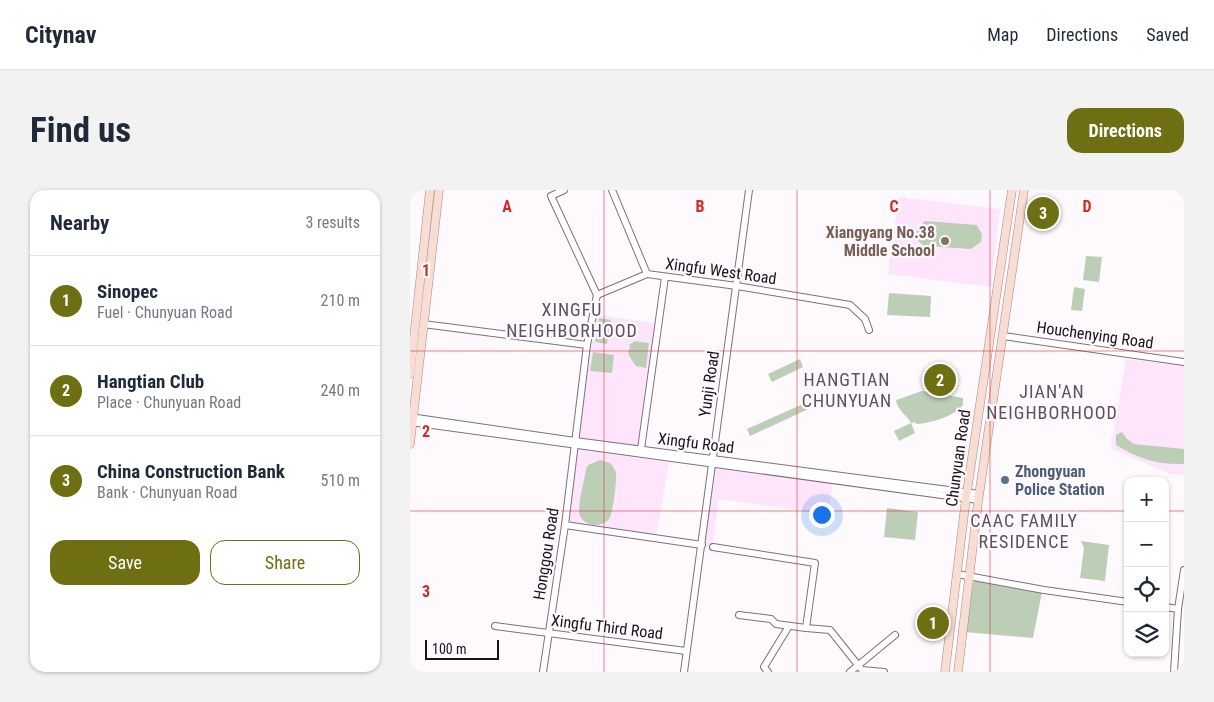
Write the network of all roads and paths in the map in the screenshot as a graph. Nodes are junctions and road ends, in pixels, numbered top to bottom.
1 (430, 190) edge
2 (439, 190) edge
3 (564, 190) edge
4 (612, 190) edge
5 (749, 190) edge
6 (1012, 190) edge
7 (1024, 190) edge
8 (647, 274) junction
9 (665, 276) junction
10 (737, 286) junction
11 (596, 295) junction
12 (423, 324) junction
13 (869, 330) dead end
14 (1003, 336) junction
15 (587, 346) junction
16 (1184, 362) edge
17 (410, 374) edge
18 (412, 420) edge
19 (575, 443) junction
20 (410, 444) edge
21 (640, 449) junction
22 (712, 462) junction
23 (966, 496) junction
24 (979, 497) junction
25 (565, 525) junction
26 (702, 545) junction
27 (713, 546) dead end
28 (1184, 570) edge
29 (957, 574) junction
30 (970, 576) junction
31 (1124, 601) edge
32 (1169, 608) edge
33 (1178, 609) junction
34 (739, 615) dead end
35 (495, 626) dead end
36 (789, 626) junction
37 (806, 628) junction
38 (548, 634) junction
39 (895, 635) dead end
40 (686, 651) junction
41 (862, 669) edge
42 (764, 670) edge
43 (543, 672) edge
44 (684, 672) edge
45 (850, 672) edge
46 (884, 672) edge
47 (945, 672) edge
48 (958, 672) edge
49 (1174, 672) edge

1 - 17 main road
2 - 12 main road
3 - 11 street
4 - 8 street, Xingfu West Road
5 - 10 street, Yunji Road
6 - 23 main road, Chunyuan Road
7 - 14 main road, Chunyuan Road
8 - 9 street, Xingfu West Road
8 - 11 street
9 - 10 street, Xingfu West Road
9 - 21 street
10 - 13 street, Xingfu West Road
10 - 22 street, Yunji Road
11 - 15 street, Honggou Road
12 - 15 street
12 - 18 main road
14 - 16 street, Houchenying Road
14 - 24 main road, Chunyuan Road
15 - 19 street, Honggou Road
18 - 19 street, Xingfu Road
18 - 20 main road
19 - 21 street, Xingfu Road
19 - 22 street, Xingfu Road
19 - 25 street, Honggou Road
21 - 22 street, Xingfu Road
22 - 23 street, Xingfu Road
22 - 26 street, Yunji Road
23 - 24 street, Xingfu Road
23 - 29 main road, Chunyuan Road
24 - 30 main road, Chunyuan Road
25 - 26 street
25 - 38 street, Honggou Road
26 - 40 street, Yunji Road
27 - 37 street
28 - 33 street
29 - 30 street
29 - 47 main road, Chunyuan Road
30 - 31 street
30 - 48 main road, Chunyuan Road
32 - 33 street
33 - 49 street
34 - 36 street
35 - 38 street, Xingfu Third Road
36 - 37 street
36 - 42 street
37 - 41 street
38 - 40 street, Xingfu Third Road
38 - 43 street, Honggou Road
39 - 41 street
40 - 44 street, Yunji Road
41 - 45 street
41 - 46 street

